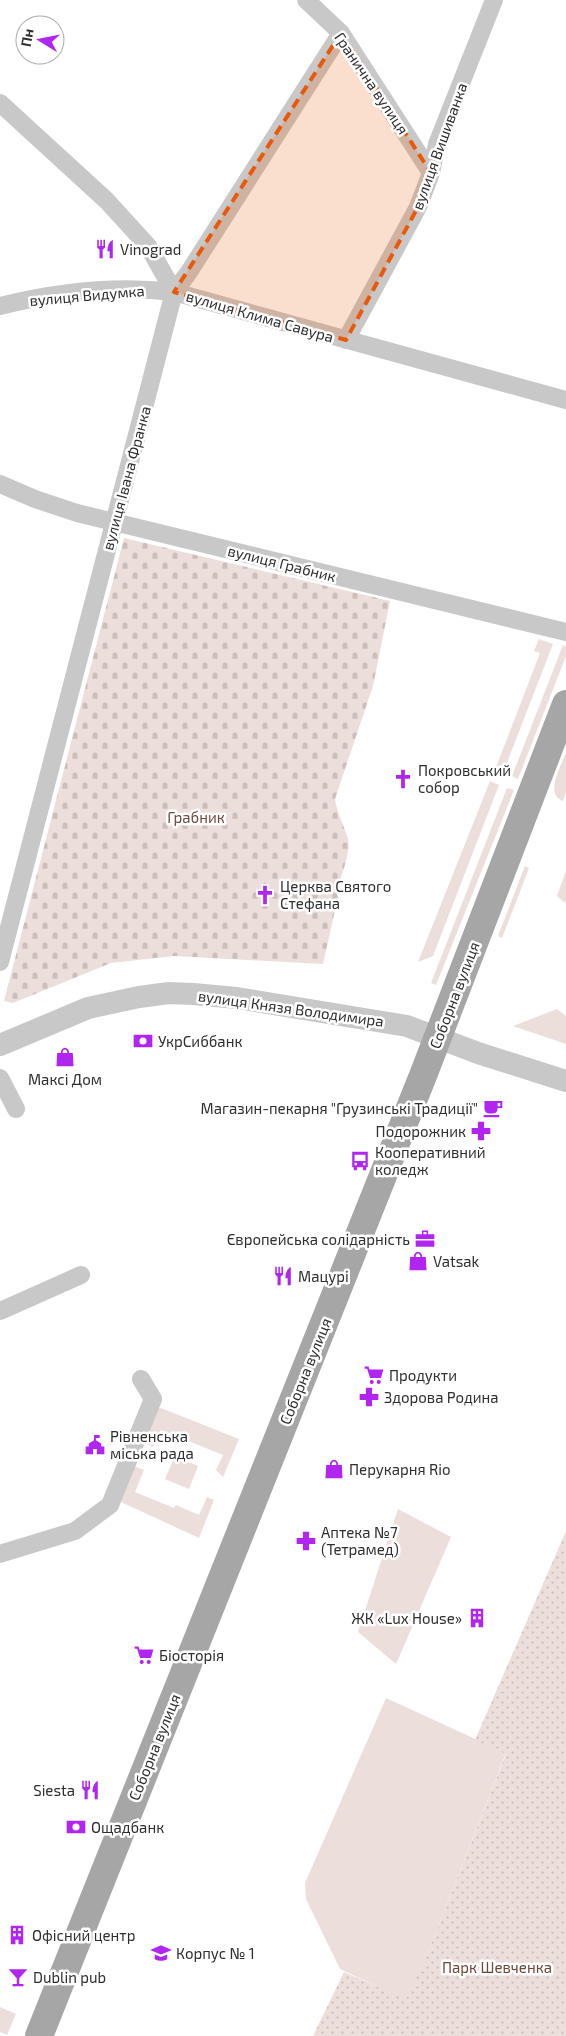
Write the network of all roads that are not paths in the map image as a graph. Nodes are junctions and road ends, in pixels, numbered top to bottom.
1 (306, 0) edge
2 (494, 0) edge
3 (341, 33) junction
4 (0, 103) edge
5 (431, 173) junction
6 (174, 292) junction
7 (0, 306) edge
8 (346, 340) junction
9 (566, 400) edge
10 (0, 484) edge
11 (114, 522) junction
12 (566, 632) edge
13 (566, 704) edge
14 (0, 962) edge
15 (438, 1038) junction
16 (0, 1045) edge
17 (0, 1078) edge
18 (566, 1081) edge
19 (16, 1109) dead end
20 (81, 1275) dead end
21 (0, 1311) edge
22 (141, 1379) dead end
23 (0, 1554) edge
24 (39, 2036) edge

1 - 3 street, Гранична вулиця
2 - 5 street, вулиця Вишиванка
3 - 5 street, Гранична вулиця
3 - 6 street, вулиця Івана Франка
4 - 6 street, вулиця Клима Савура
5 - 8 street, вулиця Вишиванка
6 - 7 street, вулиця Видумка
6 - 8 street, вулиця Клима Савура
6 - 11 street, вулиця Івана Франка
8 - 9 street, вулиця Клима Савура
10 - 11 street, вулиця Грабник
11 - 12 street, вулиця Грабник
11 - 14 street, вулиця Івана Франка
13 - 15 main road, Соборна вулиця
15 - 16 street, вулиця Князя Володимира
15 - 18 street, вулиця Князя Володимира
15 - 24 main road, Соборна вулиця
17 - 19 street
20 - 21 street
22 - 23 street

